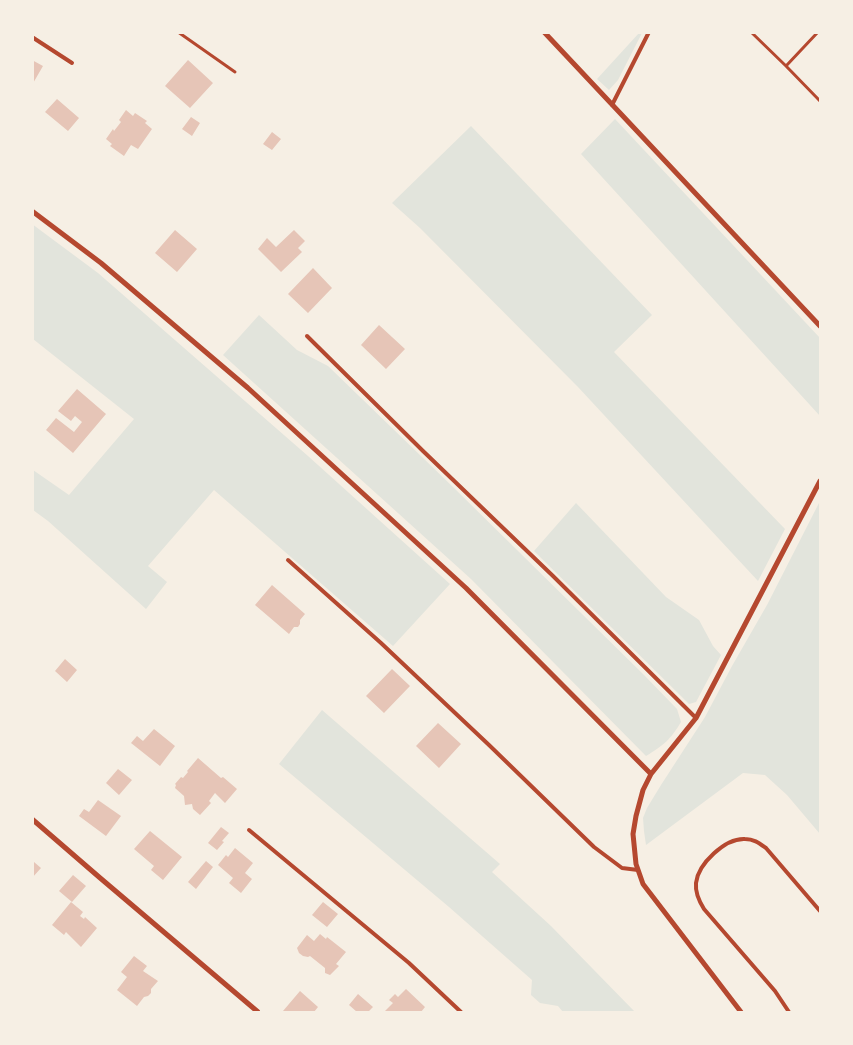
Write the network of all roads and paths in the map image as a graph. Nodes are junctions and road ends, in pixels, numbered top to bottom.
1 (178, 32) edge
2 (544, 32) edge
3 (649, 32) edge
4 (751, 32) edge
5 (818, 32) edge
6 (32, 37) edge
7 (72, 63) dead end
8 (786, 66) junction
9 (235, 72) dead end
10 (820, 101) edge
11 (612, 105) junction
12 (32, 210) edge
13 (820, 326) edge
14 (307, 336) dead end
15 (820, 481) edge
16 (288, 560) dead end
17 (696, 718) junction
18 (651, 774) junction
19 (32, 818) edge
20 (249, 830) dead end
21 (638, 870) junction
22 (820, 911) edge
23 (258, 1012) edge
24 (461, 1012) edge
25 (741, 1012) edge
26 (789, 1012) edge

1 - 9 path
2 - 11 street
3 - 11 lane
4 - 8 path
5 - 8 path
6 - 7 lane
8 - 10 path
11 - 13 street
12 - 18 street
14 - 17 lane
15 - 17 street
16 - 21 lane
17 - 18 street
18 - 21 street
19 - 23 street
20 - 24 lane
21 - 25 street
22 - 26 lane

